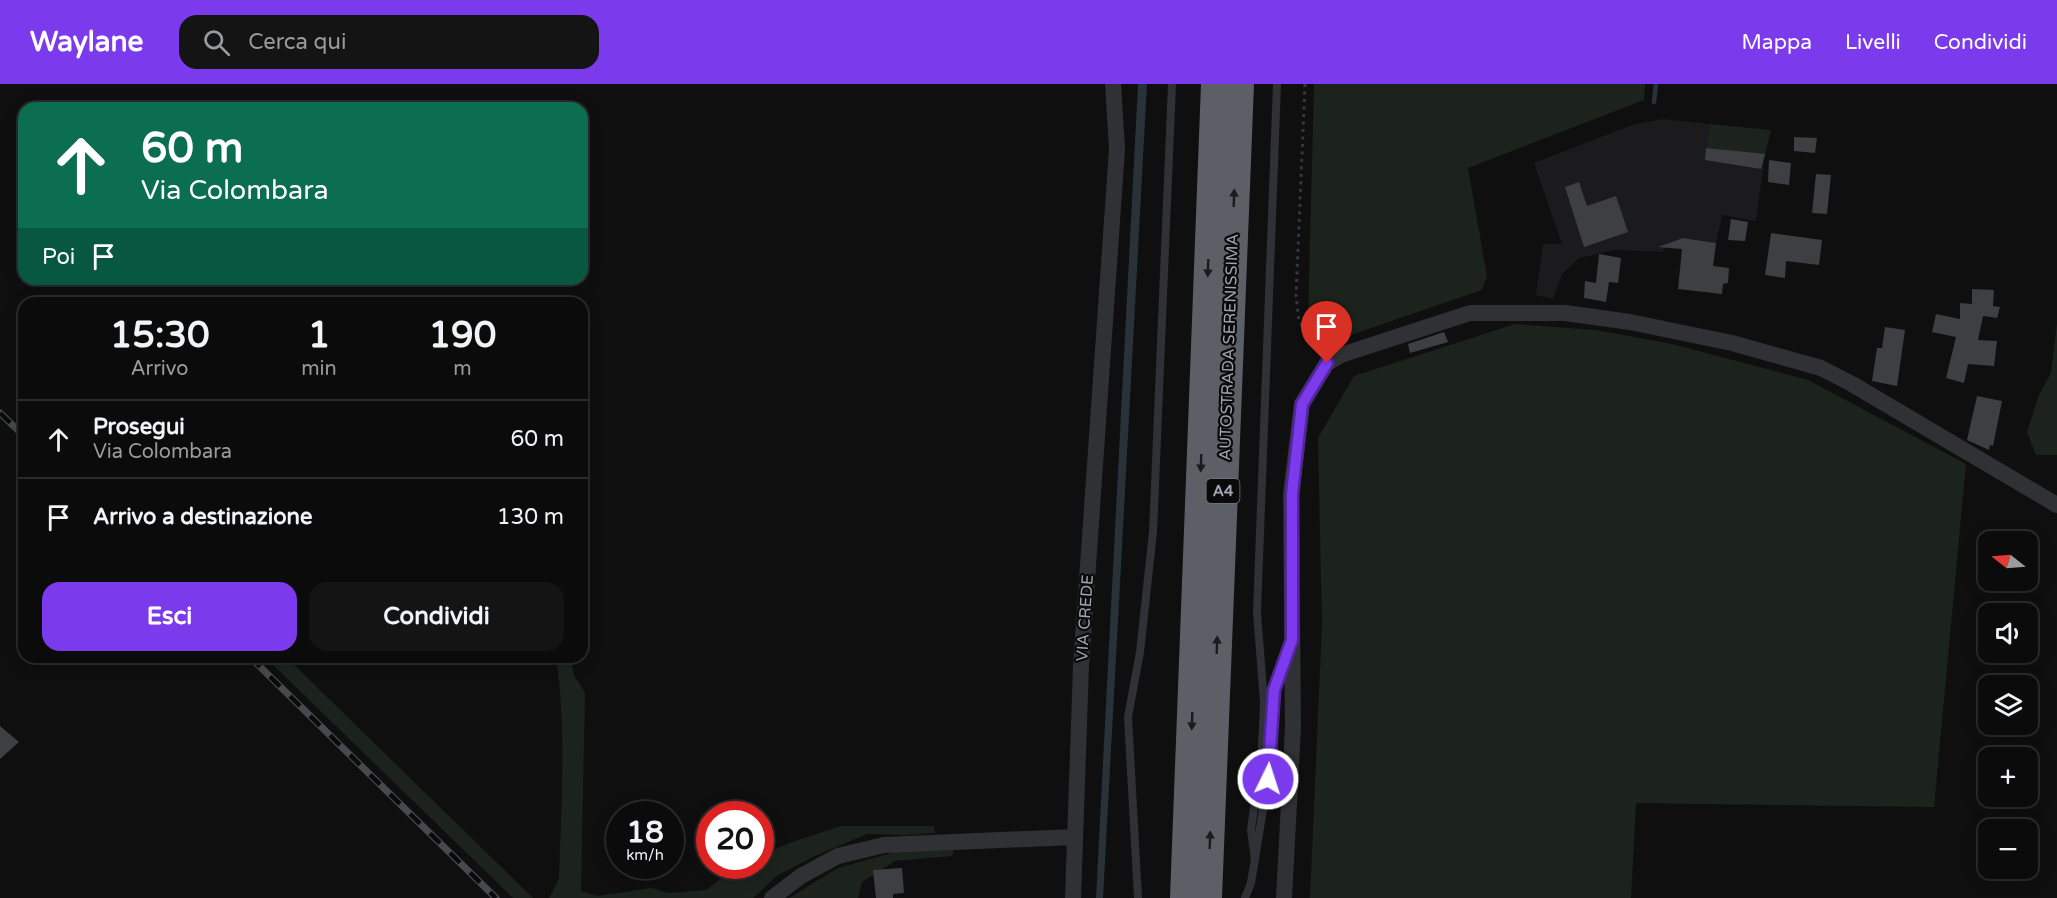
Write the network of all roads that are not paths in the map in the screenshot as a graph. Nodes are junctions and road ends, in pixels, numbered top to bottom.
1 (1113, 84) edge
2 (1172, 84) edge
3 (1216, 84) edge
4 (1239, 84) edge
5 (1277, 84) edge
6 (2057, 505) edge
7 (1292, 640) junction
8 (1074, 837) junction
9 (1255, 860) junction
10 (772, 898) edge
11 (1072, 898) edge
12 (1138, 898) edge
13 (1185, 898) edge
14 (1207, 898) edge
15 (1247, 898) edge
16 (1284, 898) edge

1 - 8 street, VIA CREDE
2 - 12 lane
3 -> 13 highway, AUTOSTRADA SERENISSIMA / A4
14 -> 4 highway, AUTOSTRADA SERENISSIMA / A4
5 - 9 lane
6 - 7 street
7 - 9 lane
7 - 16 street
8 - 10 street
8 - 11 street, VIA CREDE
9 - 15 lane

